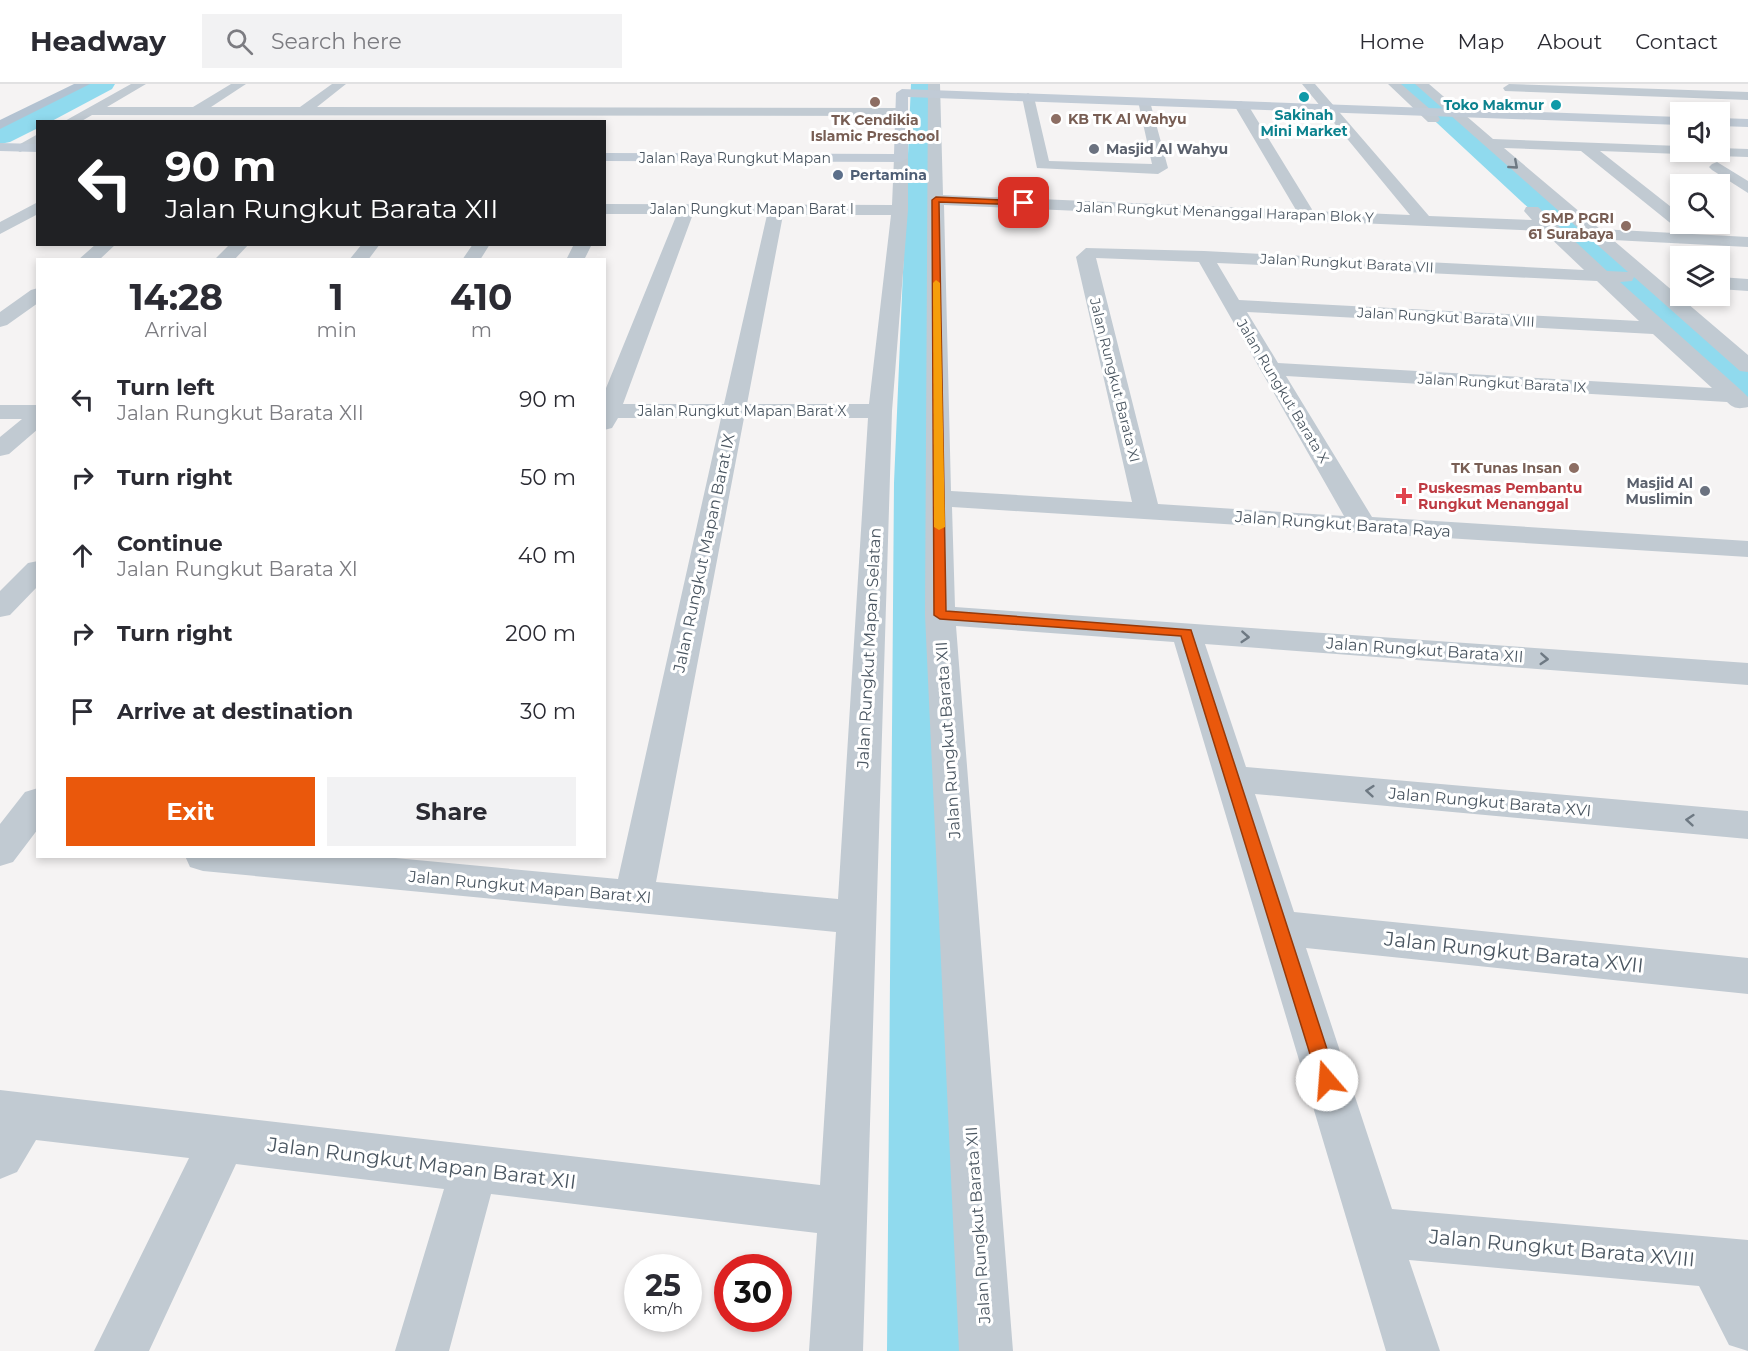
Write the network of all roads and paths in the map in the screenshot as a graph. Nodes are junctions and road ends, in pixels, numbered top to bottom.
1 (84, 84) edge
2 (140, 84) edge
3 (240, 84) edge
4 (340, 84) edge
5 (1308, 84) edge
6 (1394, 84) edge
7 (1421, 84) edge
8 (1506, 86) edge
9 (905, 90) edge
10 (933, 90) edge
11 (1748, 96) edge
12 (1028, 97) junction
13 (416, 98) dead end
14 (513, 98) dead end
15 (1144, 101) junction
16 (1241, 105) junction
17 (1330, 107) junction
18 (90, 111) junction
19 (196, 111) junction
20 (303, 111) junction
21 (401, 111) junction
22 (501, 111) junction
23 (1427, 111) junction
24 (584, 112) edge
25 (902, 112) junction
26 (1450, 112) junction
27 (1548, 116) junction
28 (73, 120) edge
29 (492, 120) edge
30 (1670, 121) edge
31 (1730, 122) edge
32 (1748, 123) edge
33 (0, 125) edge
34 (1448, 134) dead end
35 (36, 139) edge
36 (1489, 143) junction
37 (1584, 146) junction
38 (20, 148) junction
39 (36, 148) edge
40 (606, 149) edge
41 (1670, 150) edge
42 (2, 153) edge
43 (1748, 153) edge
44 (900, 154) junction
45 (36, 156) edge
46 (1730, 156) edge
47 (606, 157) edge
48 (1720, 162) edge
49 (1745, 185) edge
50 (936, 200) junction
51 (1524, 203) dead end
52 (0, 207) edge
53 (36, 207) edge
54 (36, 208) edge
55 (606, 209) edge
56 (687, 209) junction
57 (776, 209) junction
58 (900, 210) junction
59 (1670, 214) edge
60 (1308, 216) junction
61 (1424, 221) junction
62 (1549, 226) junction
63 (0, 229) edge
64 (1594, 234) junction
65 (1695, 234) edge
66 (1702, 239) junction
67 (1748, 242) edge
68 (105, 246) edge
69 (239, 246) edge
70 (370, 246) edge
71 (1092, 252) joint
72 (1204, 256) junction
73 (90, 258) edge
74 (225, 258) edge
75 (360, 258) edge
76 (1606, 276) junction
77 (1639, 278) junction
78 (1670, 280) edge
79 (1730, 284) edge
80 (1748, 285) edge
81 (36, 295) edge
82 (1232, 305) junction
83 (0, 321) edge
84 (1660, 328) junction
85 (1748, 366) edge
86 (1270, 369) junction
87 (1741, 403) edge
88 (734, 411) junction
89 (880, 411) junction
90 (0, 412) edge
91 (36, 412) edge
92 (606, 415) edge
93 (36, 419) edge
94 (0, 449) edge
95 (939, 498) junction
96 (1147, 511) junction
97 (1363, 525) junction
98 (1748, 549) edge
99 (36, 571) edge
100 (0, 608) edge
101 (940, 615) junction
102 (1186, 633) junction
103 (1748, 674) edge
104 (1232, 779) junction
105 (36, 805) edge
106 (1748, 825) edge
107 (12, 842) edge
108 (236, 858) edge
109 (435, 867) edge
110 (634, 896) junction
111 (857, 917) junction
112 (1279, 928) junction
113 (1748, 976) edge
114 (13, 1115) edge
115 (223, 1139) junction
116 (0, 1155) edge
117 (474, 1169) junction
118 (843, 1212) junction
119 (1376, 1232) junction
120 (1731, 1263) edge
121 (1748, 1326) edge
122 (121, 1351) edge
123 (422, 1351) edge
124 (836, 1351) edge
125 (986, 1351) edge
126 (1413, 1351) edge

1 - 33 main road
2 - 18 street
3 - 19 street
4 - 20 street
5 - 17 street
6 - 23 street
7 - 26 street
8 - 11 street
8 - 27 street
9 - 10 street
9 - 25 street, Jalan Rungkut Mapan Selatan
10 - 12 street
10 - 50 street
12 - 15 street
12 - 15 street
13 - 21 street
14 - 22 street
15 - 16 street
16 - 17 street
16 - 60 street
17 - 23 street
17 - 61 street
18 - 19 street
18 - 28 street
19 - 20 street
20 - 21 street
21 - 22 street
22 - 24 street
22 - 29 street
23 - 26 street
23 - 34 street
24 - 25 street
25 - 44 street, Jalan Rungkut Mapan Selatan
26 - 27 street
26 - 36 street
27 - 30 street
31 - 32 street
35 - 38 street
36 - 37 street
36 -> 64 street
37 - 41 street
37 - 59 street
38 - 39 street
38 - 42 street
40 - 44 street, Jalan Raya Rungkut Mapan
42 - 45 street
43 - 46 street
44 - 47 street, Jalan Raya Rungkut Mapan
44 - 58 street, Jalan Rungkut Mapan Selatan
48 - 49 street
50 - 60 street, Jalan Rungkut Menanggal Harapan Blok Y
50 - 95 street
51 - 62 street
52 - 53 street
54 - 63 street
55 - 56 street, Jalan Rungkut Mapan Barat I
56 - 57 street, Jalan Rungkut Mapan Barat I
56 - 92 street
57 - 58 street, Jalan Rungkut Mapan Barat I
57 - 88 street, Jalan Rungkut Mapan Barat IX
58 - 89 street, Jalan Rungkut Mapan Selatan
60 - 61 street, Jalan Rungkut Menanggal Harapan Blok Y
61 - 62 street, Jalan Rungkut Menanggal Harapan Blok Y
62 - 76 street
64 - 66 street
64 - 77 street
65 - 66 street
66 - 67 street
68 - 73 street
69 - 74 street
70 - 75 street
71 - 72 street, Jalan Rungkut Barata VII
71 - 96 street, Jalan Rungkut Barata XI
72 - 76 street, Jalan Rungkut Barata VII
72 - 82 street, Jalan Rungkut Barata X
76 - 77 street, Jalan Rungkut Barata VII
76 - 84 street
77 - 78 street, Jalan Rungkut Barata VII
77 - 85 street
79 - 80 street
81 - 83 street
82 - 84 street, Jalan Rungkut Barata VIII
82 - 86 street, Jalan Rungkut Barata X
84 - 87 street
86 - 87 street, Jalan Rungkut Barata IX
86 - 97 street, Jalan Rungkut Barata X
88 - 89 street, Jalan Rungkut Mapan Barat X
88 - 92 street, Jalan Rungkut Mapan Barat X
88 - 110 street, Jalan Rungkut Mapan Barat IX
89 - 111 street, Jalan Rungkut Mapan Selatan
90 - 91 street
93 - 94 street
95 - 96 street, Jalan Rungkut Barata Raya
95 - 101 street
96 - 97 street, Jalan Rungkut Barata Raya
97 - 98 street, Jalan Rungkut Barata Raya
99 - 100 street
101 - 102 street, Jalan Rungkut Barata XII
101 - 125 street, Jalan Rungkut Barata XII
102 -> 103 street, Jalan Rungkut Barata XII
102 - 104 street
106 -> 104 street, Jalan Rungkut Barata XVI
104 - 112 street
105 - 107 street
108 - 109 street, Jalan Rungkut Mapan Barat XI
109 - 110 street, Jalan Rungkut Mapan Barat XI
110 - 111 street, Jalan Rungkut Mapan Barat XI
111 - 118 street, Jalan Rungkut Mapan Selatan
112 - 113 street, Jalan Rungkut Barata XVII
112 - 119 street
114 - 115 street, Jalan Rungkut Mapan Barat XII
114 - 116 street
115 - 117 street, Jalan Rungkut Mapan Barat XII
115 - 122 street
117 - 118 street, Jalan Rungkut Mapan Barat XII
117 - 123 street
118 - 124 street, Jalan Rungkut Mapan Selatan
119 - 120 street, Jalan Rungkut Barata XVIII
119 - 126 street
120 - 121 street

